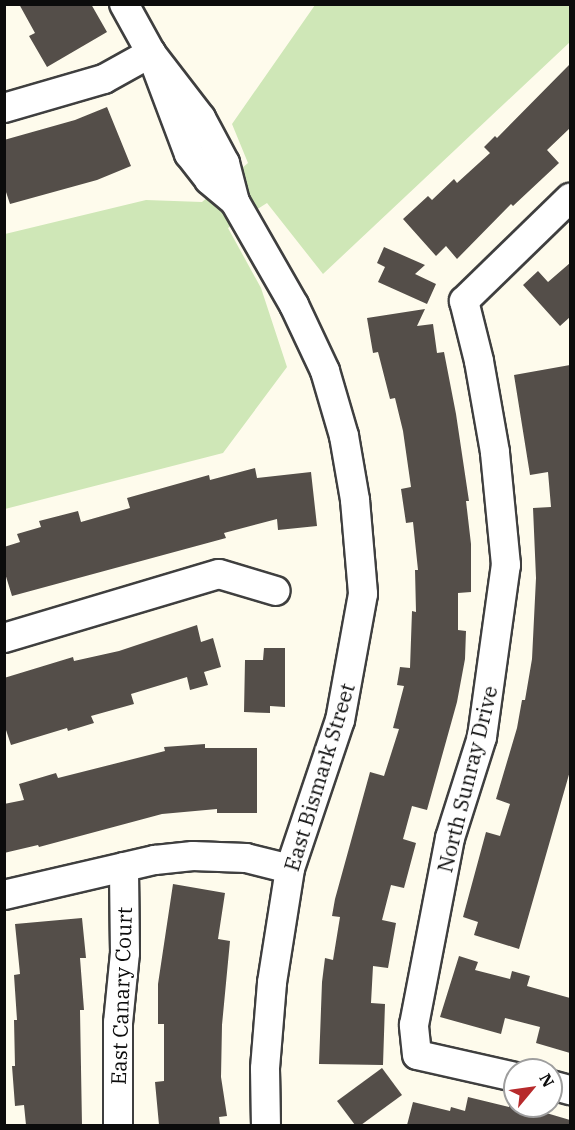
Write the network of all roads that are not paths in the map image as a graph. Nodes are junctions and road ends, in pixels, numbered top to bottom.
1 (124, 4) edge
2 (151, 53) junction
3 (4, 108) edge
4 (570, 198) edge
5 (276, 591) dead end
6 (4, 638) edge
7 (124, 867) junction
8 (290, 869) junction
9 (4, 895) edge
10 (503, 1074) edge
11 (118, 1125) edge
12 (266, 1125) edge

1 - 2 street, East Bismark Street
2 - 3 street
2 - 8 street, East Bismark Street
4 - 10 street, North Sunray Drive
5 - 6 street
7 - 8 street
7 - 9 street
7 - 11 street, East Canary Court
8 - 12 street, East Bismark Street

